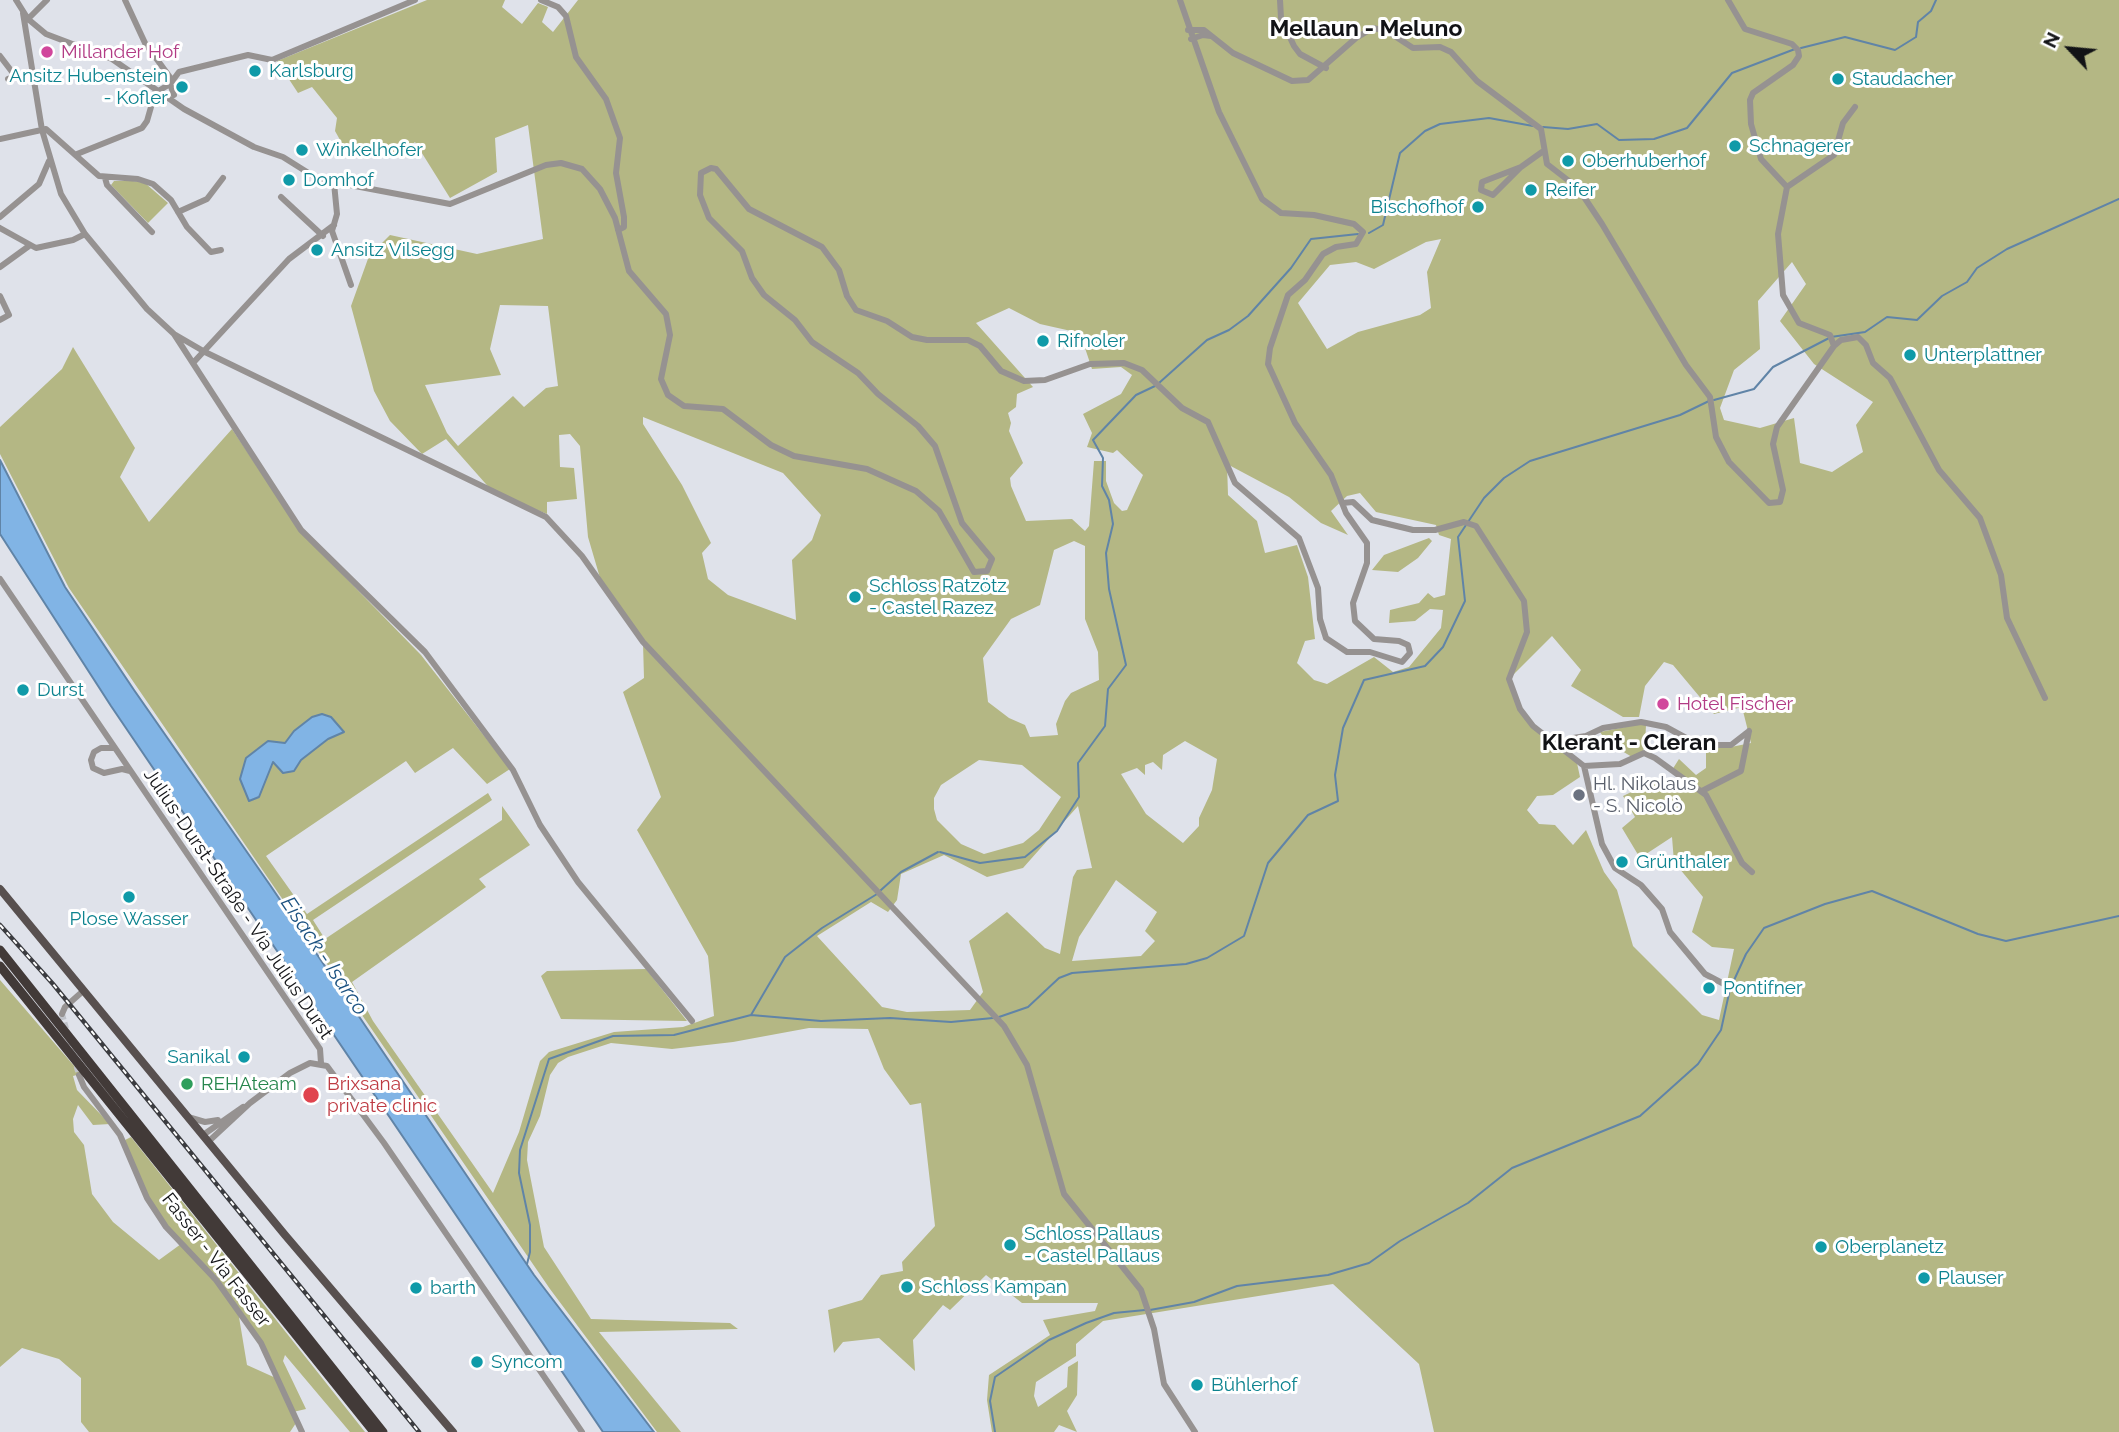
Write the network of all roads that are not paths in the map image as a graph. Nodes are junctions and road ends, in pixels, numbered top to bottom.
1 (16, 0) edge
2 (47, 0) edge
3 (125, 0) edge
4 (415, 0) edge
5 (541, 0) edge
6 (1180, 0) edge
7 (1280, 0) edge
8 (1728, 0) edge
9 (23, 11) junction
10 (28, 19) junction
11 (40, 30) junction
12 (1188, 30) junction
13 (27, 36) junction
14 (1213, 37) junction
15 (1191, 39) junction
16 (0, 56) edge
17 (1326, 68) junction
18 (33, 72) junction
19 (171, 82) junction
20 (158, 90) junction
21 (174, 95) dead end
22 (1855, 107) dead end
23 (43, 130) junction
24 (0, 139) edge
25 (1542, 152) junction
26 (77, 154) junction
27 (49, 162) junction
28 (1521, 167) junction
29 (223, 177) dead end
30 (105, 178) junction
31 (334, 183) junction
32 (1787, 187) junction
33 (281, 197) dead end
34 (178, 212) junction
35 (0, 216) edge
36 (334, 225) junction
37 (0, 228) edge
38 (618, 230) junction
39 (152, 232) dead end
40 (85, 234) junction
41 (323, 236) junction
42 (29, 246) junction
43 (221, 250) dead end
44 (0, 267) edge
45 (351, 285) dead end
46 (0, 296) edge
47 (0, 320) edge
48 (174, 334) junction
49 (1832, 341) junction
50 (205, 352) junction
51 (194, 363) junction
52 (1342, 503) junction
53 (0, 579) edge
54 (2045, 698) dead end
55 (1562, 747) junction
56 (114, 748) junction
57 (121, 757) junction
58 (1584, 766) junction
59 (110, 771) junction
60 (130, 771) junction
61 (1702, 791) junction
62 (1752, 872) dead end
63 (0, 889) edge
64 (0, 950) edge
65 (0, 966) edge
66 (1724, 984) dead end
67 (82, 992) junction
68 (62, 1014) dead end
69 (692, 1021) dead end
70 (321, 1063) junction
71 (79, 1075) tunnel mouth
72 (250, 1102) junction
73 (187, 1116) junction
74 (223, 1118) junction
75 (206, 1138) junction
76 (302, 1432) edge
77 (374, 1432) edge
78 (383, 1432) edge
79 (453, 1432) edge
80 (582, 1432) edge
81 (1195, 1432) edge

1 - 9 street
2 - 10 street
3 - 19 street
4 - 19 street
5 - 38 street
6 - 12 street
7 - 17 street
8 - 32 street
9 - 10 street
9 - 13 street
10 - 11 street
11 - 13 street
11 - 20 street
12 - 14 street
12 - 15 street
13 - 18 street
14 - 15 street
14 - 17 street
15 - 52 street
16 - 18 street
17 - 25 street
18 - 23 street
19 - 20 street
19 - 21 street
20 - 26 street
20 - 31 street
22 - 32 street
23 - 24 street
23 - 26 street
23 - 27 street
25 - 28 street
25 - 49 street
26 - 30 street
27 - 35 street
27 - 40 street
28 - 28 street
29 - 34 street
30 - 34 street
30 - 39 street
31 - 36 street
31 - 38 street
32 - 49 street
33 - 41 street
34 - 43 street
36 - 41 street
36 - 45 street
37 - 42 street
38 - 52 street
40 - 42 street
40 - 48 street
41 - 50 street
42 - 44 street
46 - 47 street
48 - 50 street
48 - 51 street
49 - 54 street
50 - 51 street
50 - 81 street
51 - 69 street
52 - 55 street
53 - 56 street, Julius-Durst-Straße - Via Julius Durst
55 - 58 street
55 - 61 street
56 - 57 street, Julius-Durst-Straße - Via Julius Durst
56 - 59 street
57 - 59 street, Julius-Durst-Straße - Via Julius Durst
57 - 60 street, Julius-Durst-Straße - Via Julius Durst
58 - 61 street
58 - 66 street
59 - 60 street, Julius-Durst-Straße - Via Julius Durst
60 - 70 street, Julius-Durst-Straße - Via Julius Durst
61 - 62 street
63 - 67 main road
64 - 78 highway
65 - 77 highway
67 - 68 street
67 - 73 main road
70 - 72 street
70 - 80 street, Julius-Durst-Straße - Via Julius Durst
71 - 76 street, Fasser - Via Fasser
72 - 74 street
72 - 75 street
73 - 74 street
73 - 75 main road
74 - 75 street
75 - 79 main road

